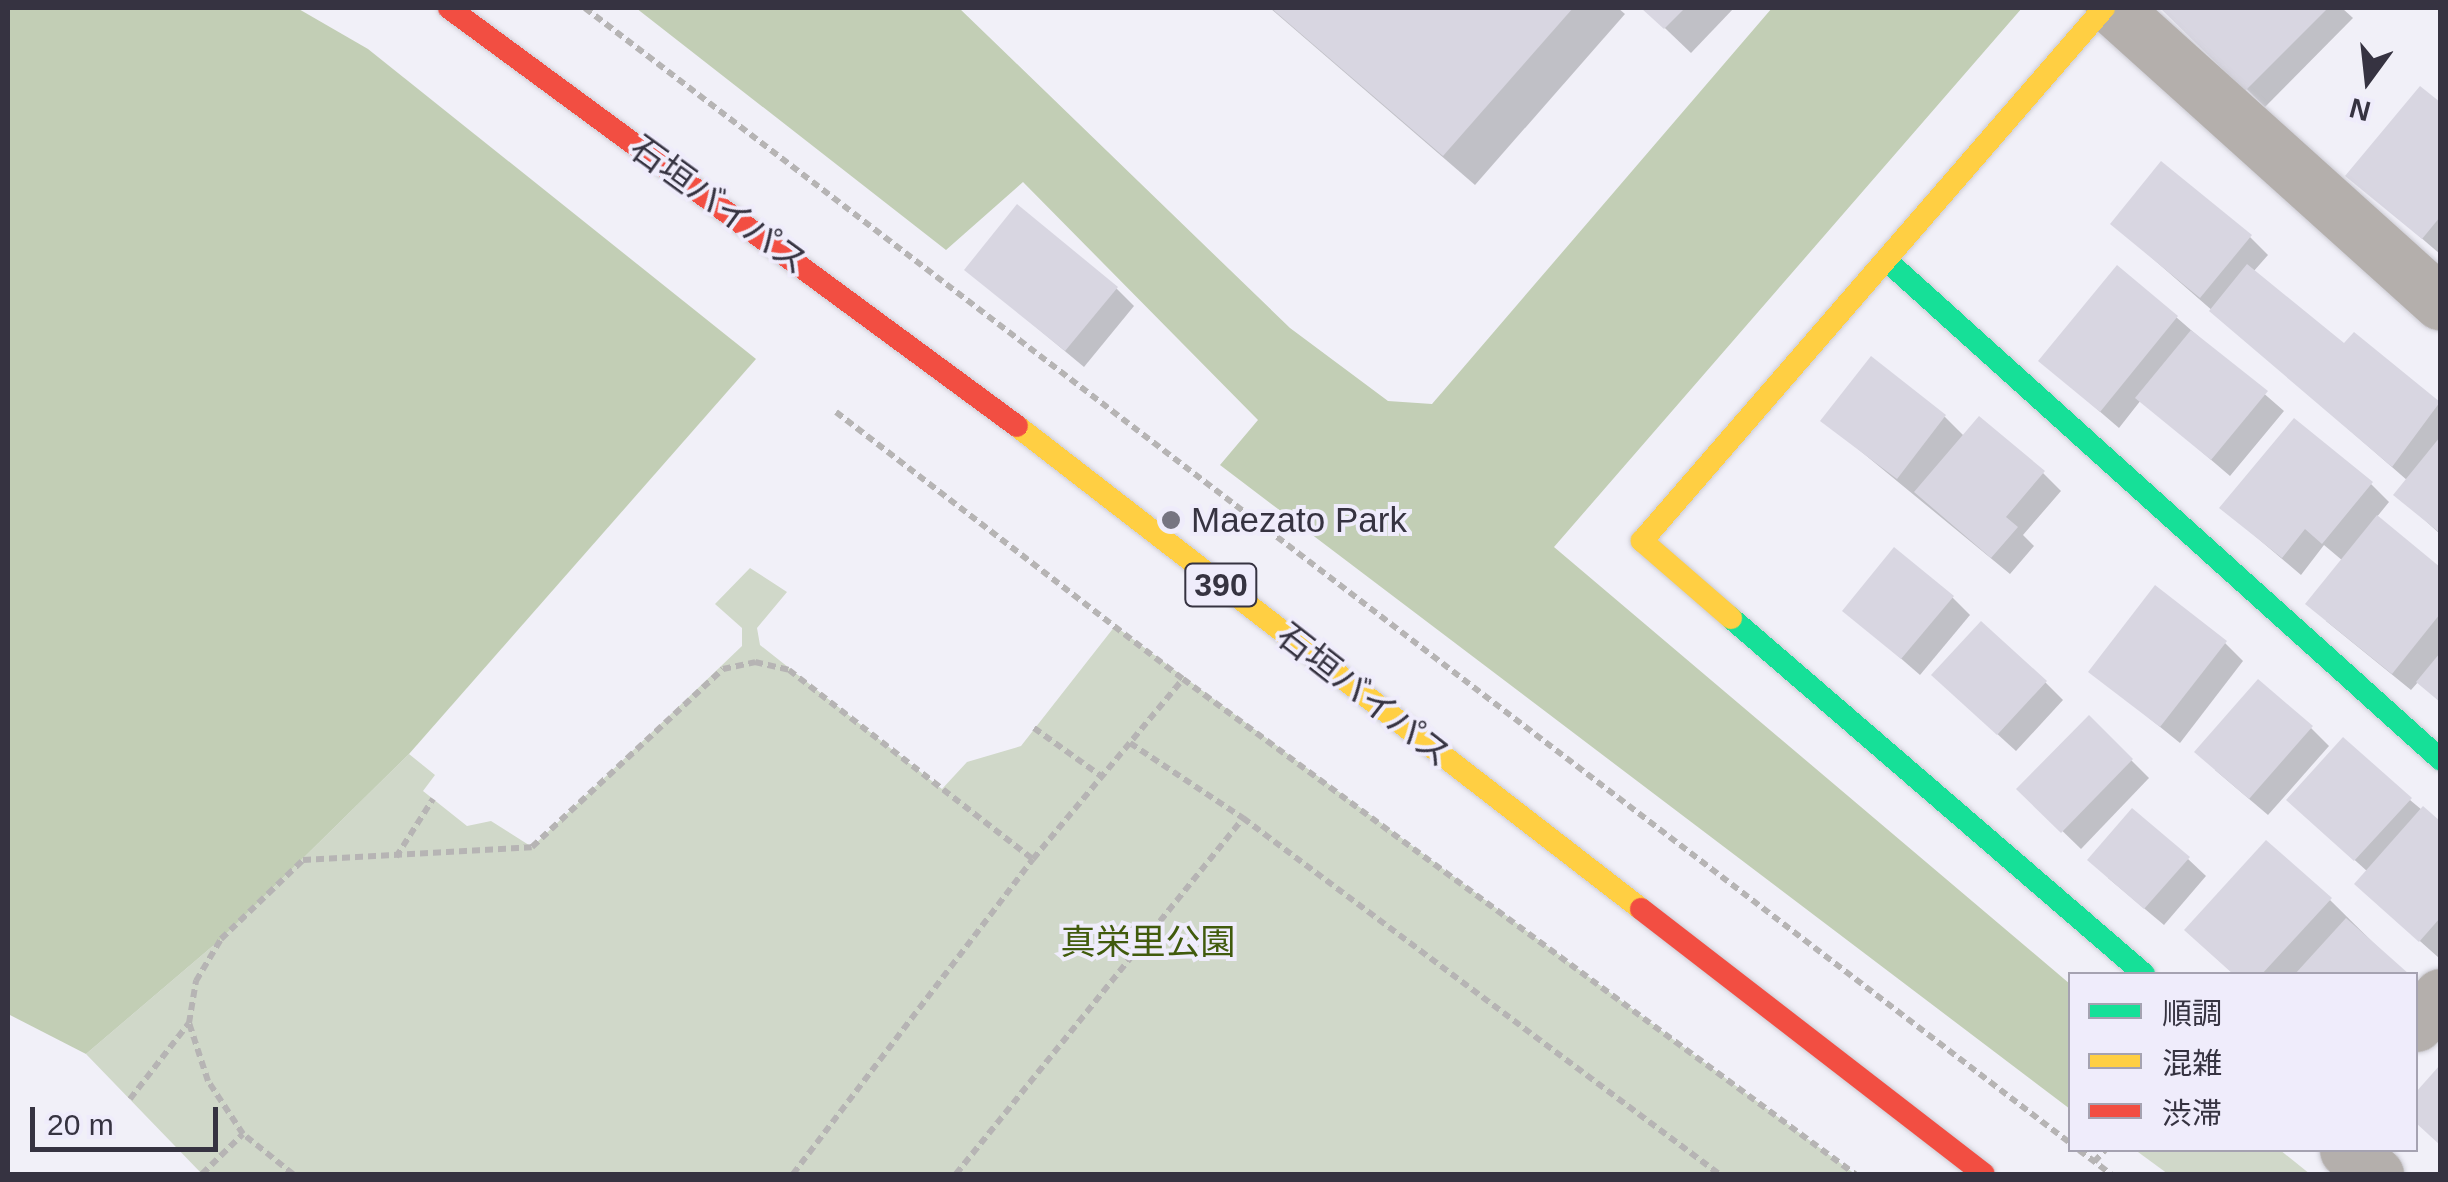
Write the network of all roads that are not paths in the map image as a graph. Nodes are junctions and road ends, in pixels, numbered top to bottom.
1 (449, 8) edge
2 (2104, 8) edge
3 (2113, 8) edge
4 (1886, 260) junction
5 (2440, 302) edge
6 (2440, 759) edge
7 (2142, 972) edge
8 (2440, 996) edge
9 (2418, 1022) edge
10 (2349, 1152) edge
11 (1984, 1174) edge
12 (2376, 1174) edge

1 - 11 main road, 石垣バイパス / 390
2 - 4 main road
3 - 5 street
4 - 6 main road
4 - 7 main road
8 - 9 street
10 - 12 street

